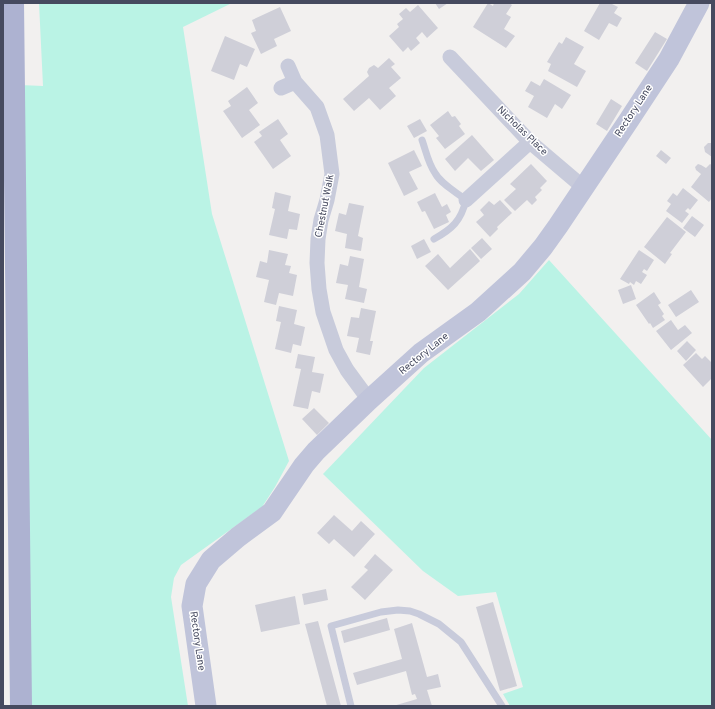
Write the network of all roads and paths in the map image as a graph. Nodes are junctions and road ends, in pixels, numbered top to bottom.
1 (13, 3) edge
2 (699, 3) edge
3 (450, 57) dead end
4 (288, 66) dead end
5 (295, 82) junction
6 (281, 88) dead end
7 (422, 140) dead end
8 (530, 142) junction
9 (583, 187) junction
10 (466, 200) junction
11 (434, 239) dead end
12 (369, 400) junction
13 (21, 706) edge
14 (206, 706) edge
15 (351, 706) edge
16 (502, 706) edge

1 - 13 main road
2 - 9 street, Rectory Lane
3 - 8 street, Nicholas Place
4 - 5 street, Chestnut Walk
5 - 6 street
5 - 12 street, Chestnut Walk
7 - 10 lane
8 - 9 street, Nicholas Place
8 - 10 street
9 - 12 street, Rectory Lane
10 - 11 lane
12 - 14 street, Rectory Lane
15 - 16 lane

